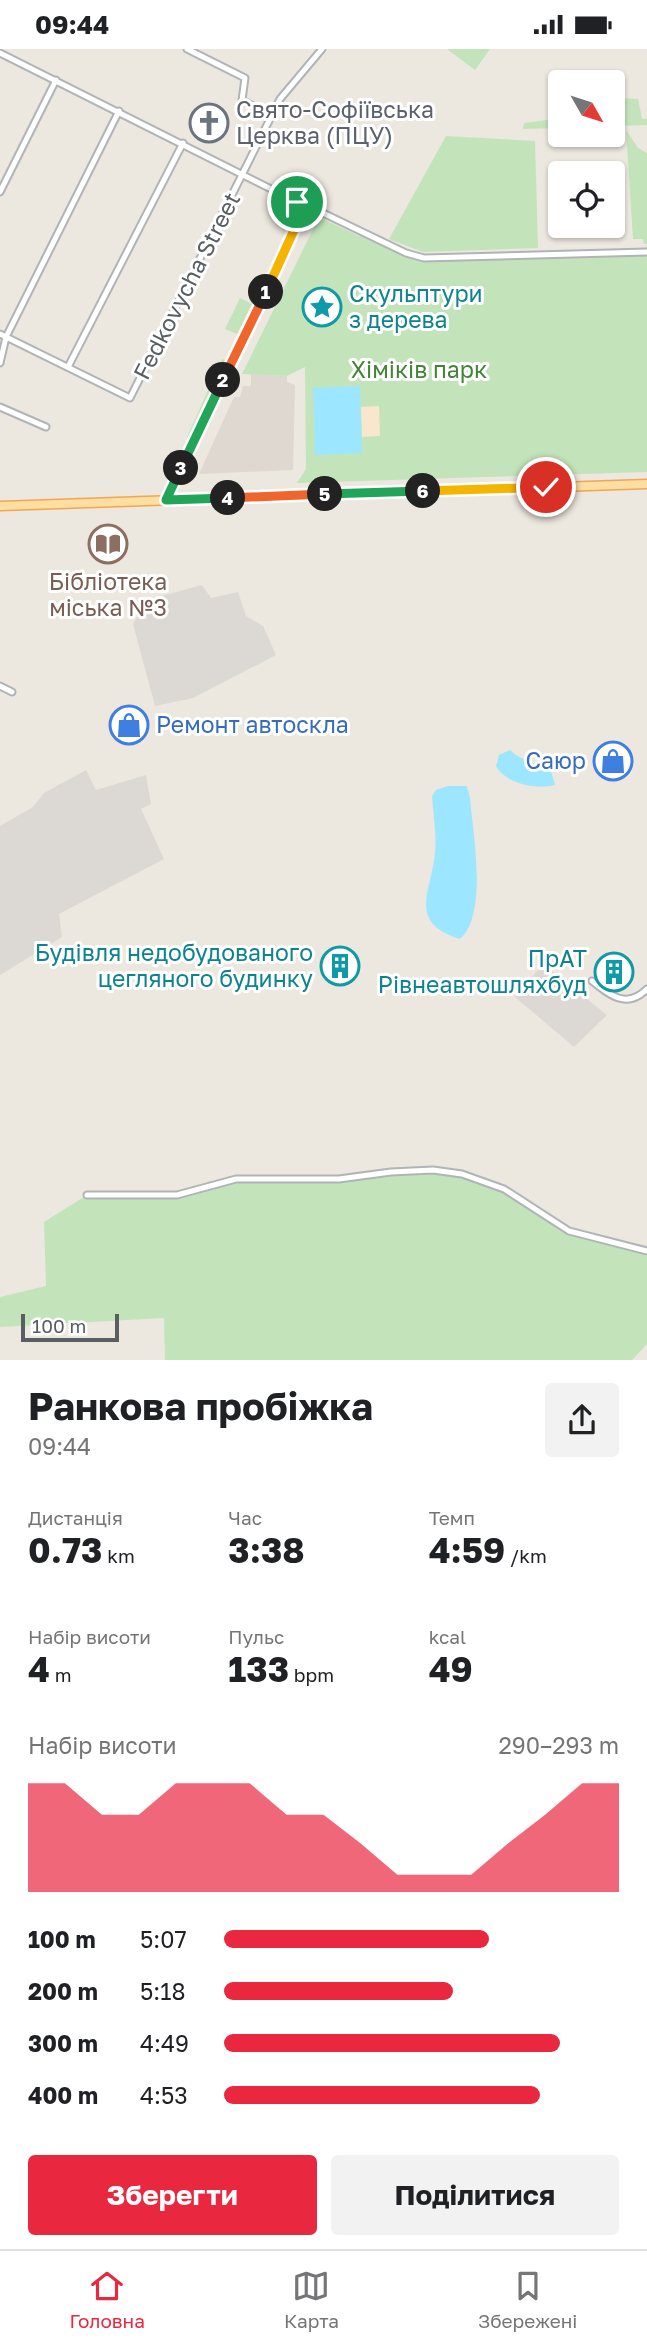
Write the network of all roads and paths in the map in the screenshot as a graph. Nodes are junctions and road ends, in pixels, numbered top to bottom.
1 (187, 49) edge
2 (321, 49) edge
3 (0, 53) edge
4 (56, 80) junction
5 (118, 111) junction
6 (271, 116) junction
7 (183, 143) junction
8 (244, 173) junction
9 (0, 192) edge
10 (323, 213) dead end
11 (647, 252) edge
12 (3, 336) edge
13 (0, 363) edge
14 (68, 367) junction
15 (0, 407) edge
16 (46, 427) dead end
17 (647, 484) edge
18 (166, 500) junction
19 (0, 506) edge
20 (0, 686) edge
21 (12, 692) dead end
22 (592, 981) dead end
23 (647, 989) edge
24 (87, 1195) dead end
25 (647, 1251) edge

1 - 6 street
2 - 6 street, Fedkovycha Street
3 - 4 street
4 - 5 street
4 - 9 street
5 - 7 street
5 - 12 street
6 - 8 street, Fedkovycha Street
7 - 8 street
7 - 14 street
8 - 14 street, Fedkovycha Street
8 - 18 street
10 - 11 street
12 - 13 street
12 - 14 street
15 - 16 street
17 - 18 main road
18 - 19 main road
20 - 21 street
22 - 23 street
24 - 25 street

